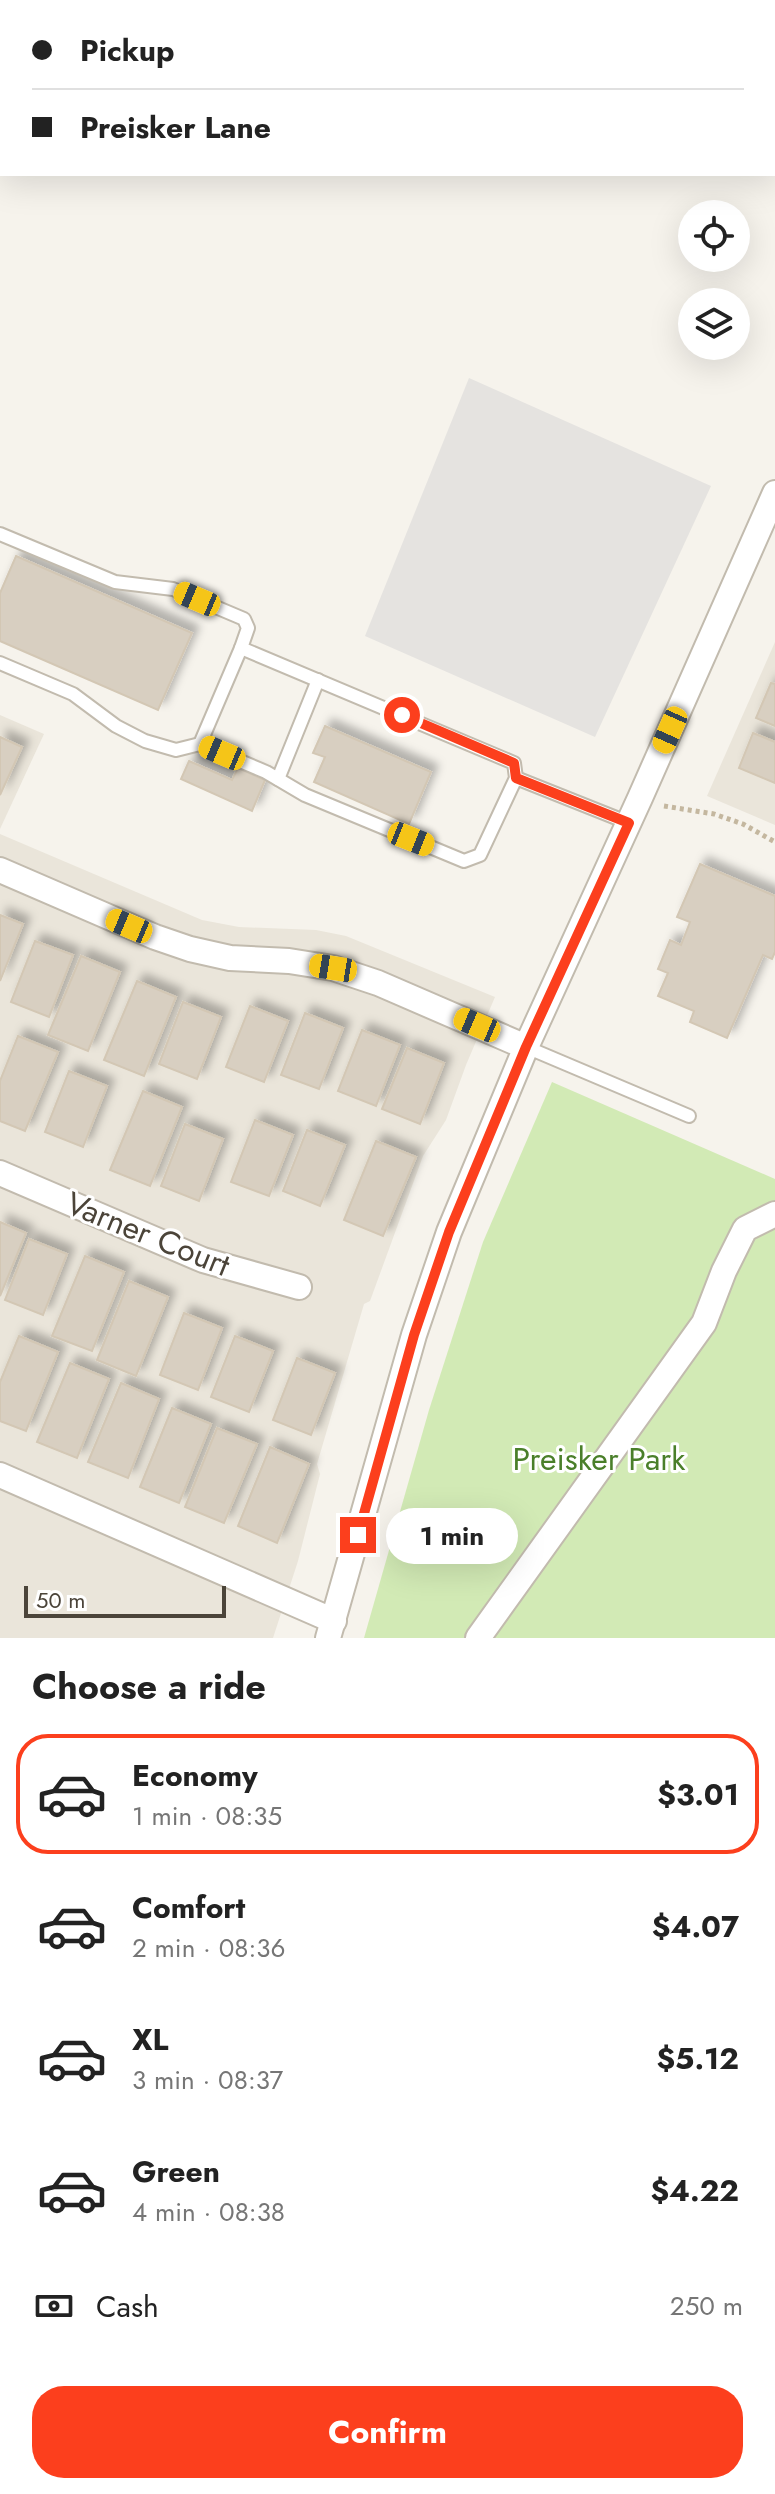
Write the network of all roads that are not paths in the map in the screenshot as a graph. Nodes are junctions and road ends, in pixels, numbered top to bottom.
1 (775, 493) edge
2 (0, 534) edge
3 (241, 648) junction
4 (0, 663) edge
5 (318, 680) junction
6 (200, 744) junction
7 (516, 778) junction
8 (278, 779) junction
9 (629, 823) junction
10 (0, 870) edge
11 (526, 1047) junction
12 (689, 1116) dead end
13 (0, 1173) edge
14 (775, 1214) edge
15 (299, 1287) dead end
16 (0, 1475) edge
17 (331, 1630) edge
18 (478, 1638) edge

1 - 9 street
2 - 3 lane
3 - 5 lane
3 - 6 lane
4 - 6 lane
5 - 7 lane
5 - 8 lane
6 - 8 lane
7 - 8 lane
7 - 9 lane
9 - 11 street
10 - 11 street
11 - 12 lane
11 - 17 street
13 - 15 street, Varner Court
14 - 18 street
16 - 17 street

